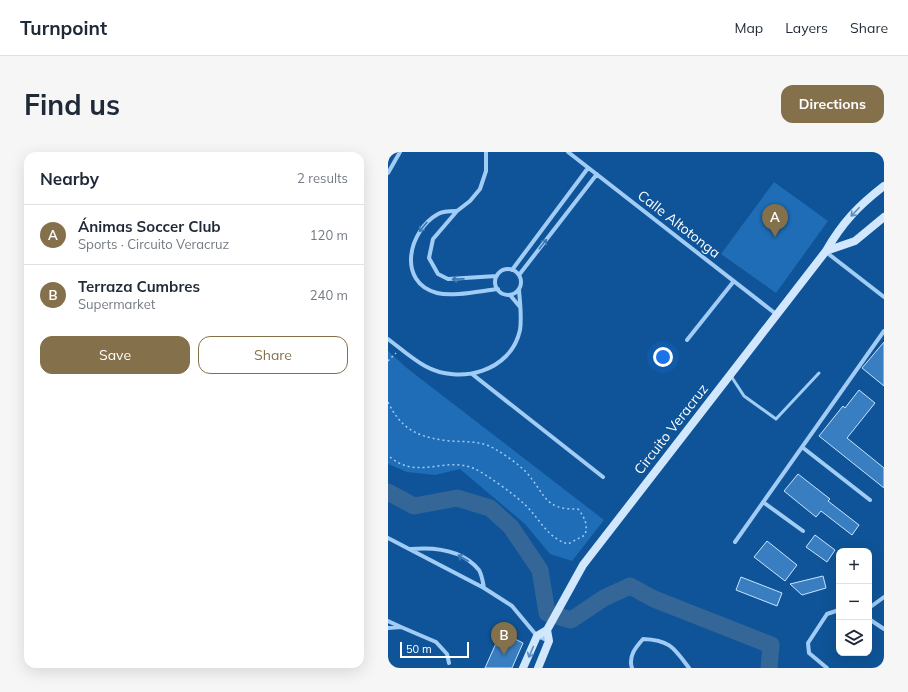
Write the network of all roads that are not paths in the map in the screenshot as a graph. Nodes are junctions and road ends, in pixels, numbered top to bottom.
1 (400, 152) edge
2 (486, 152) edge
3 (568, 152) edge
4 (588, 168) junction
5 (388, 173) edge
6 (597, 174) junction
7 (884, 186) edge
8 (568, 194) junction
9 (577, 201) junction
10 (457, 211) junction
11 (884, 217) edge
12 (544, 227) junction
13 (551, 233) junction
14 (826, 251) junction
15 (512, 270) junction
16 (519, 274) junction
17 (497, 276) junction
18 (734, 281) junction
19 (498, 289) junction
20 (519, 290) junction
21 (510, 295) junction
22 (884, 297) edge
23 (520, 307) junction
24 (776, 314) junction
25 (884, 331) edge
26 (388, 339) edge
27 (687, 340) dead end
28 (819, 373) dead end
29 (472, 374) junction
30 (730, 375) junction
31 (802, 447) junction
32 (603, 477) dead end
33 (870, 500) dead end
34 (763, 502) junction
35 (802, 531) dead end
36 (388, 538) edge
37 (735, 542) dead end
38 (409, 549) junction
39 (484, 588) junction
40 (884, 597) edge
41 (872, 606) edge
42 (836, 611) edge
43 (870, 620) edge
44 (388, 621) edge
45 (401, 627) junction
46 (549, 627) junction
47 (388, 628) edge
48 (884, 629) edge
49 (537, 636) junction
50 (549, 641) junction
51 (449, 663) dead end
52 (523, 668) edge
53 (538, 668) edge
54 (632, 668) edge
55 (689, 668) edge
56 (827, 668) edge

1 - 5 street
2 - 10 street
3 - 4 street, Calle Altotonga
4 - 6 street, Calle Altotonga
4 - 8 street
6 - 9 street
6 - 18 street, Calle Altotonga
7 -> 14 street, Circuito Veracruz
8 - 9 street
8 - 12 street
9 - 13 street
17 -> 10 street
10 -> 19 street
11 - 14 street
12 - 13 street
12 - 15 street
16 -> 13 street
14 - 22 street
14 - 24 street, Circuito Veracruz
15 - 16 street
15 - 17 street
16 - 20 street
17 - 19 street
18 - 24 street, Calle Altotonga
18 - 27 street
19 - 21 street
20 - 21 street
20 - 23 street
21 - 23 street
23 - 29 street
24 - 30 street, Circuito Veracruz
25 - 31 street
26 - 29 street
28 - 30 lane
29 - 32 street
30 - 46 street, Circuito Veracruz
31 - 33 street
31 - 34 street
34 - 35 street
34 - 37 street
36 - 38 street
38 - 39 street
39 -> 38 street
39 - 49 street
40 - 41 street
42 - 56 street
43 - 48 street
44 - 45 street
45 - 47 street
45 - 51 street
46 - 49 street, Circuito Veracruz
46 - 50 street
49 - 50 street
49 -> 52 street
50 - 53 street
54 - 55 street

